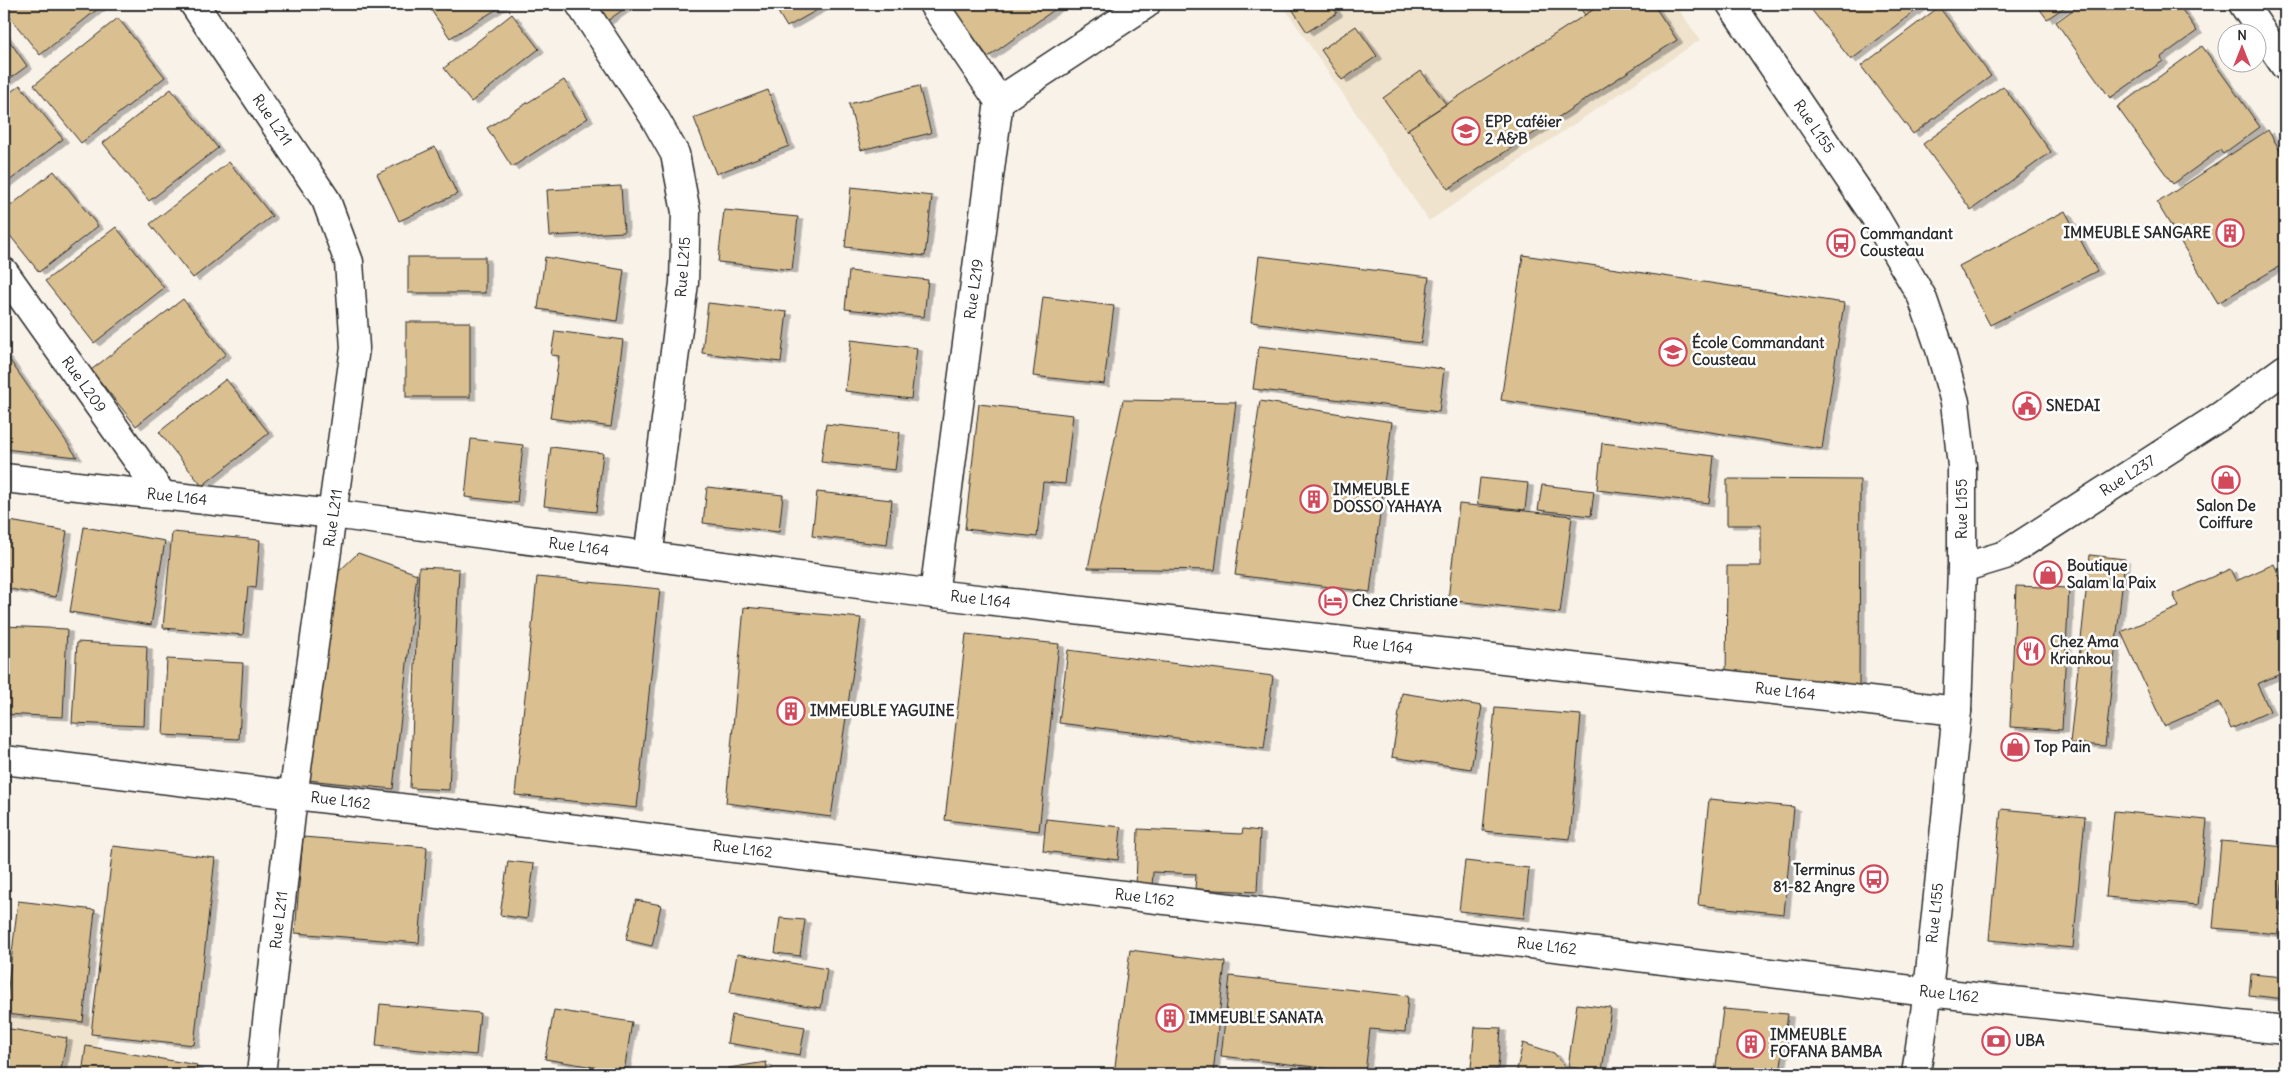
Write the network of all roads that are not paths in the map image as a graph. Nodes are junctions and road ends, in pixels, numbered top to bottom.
1 (194, 4) edge
2 (580, 4) edge
3 (933, 4) edge
4 (1146, 4) edge
5 (1731, 4) edge
6 (2243, 4) edge
7 (2285, 66) edge
8 (999, 101) junction
9 (4, 272) edge
10 (2285, 369) edge
11 (4, 478) edge
12 (163, 496) junction
13 (333, 514) junction
14 (648, 557) junction
15 (1962, 568) junction
16 (934, 594) junction
17 (1957, 712) junction
18 (4, 760) edge
19 (293, 797) junction
20 (1928, 992) junction
21 (2285, 1030) edge
22 (260, 1074) edge
23 (1916, 1074) edge

1 - 13 street, Rue L211
2 - 14 street, Rue L215
3 - 8 street
4 - 8 street
5 - 15 street, Rue L155
6 - 7 street
8 - 16 street, Rue L219
9 - 12 street, Rue L209
10 - 15 street, Rue L237
11 - 12 street, Rue L164
12 - 13 street, Rue L164
13 - 14 street, Rue L164
13 - 19 street, Rue L211
14 - 16 street, Rue L164
15 - 17 street, Rue L155
16 - 17 street, Rue L164
17 - 20 street, Rue L155
18 - 19 street, Rue L162
19 - 20 street, Rue L162
19 - 22 street, Rue L211
20 - 21 street, Rue L162
20 - 23 street, Rue L155

